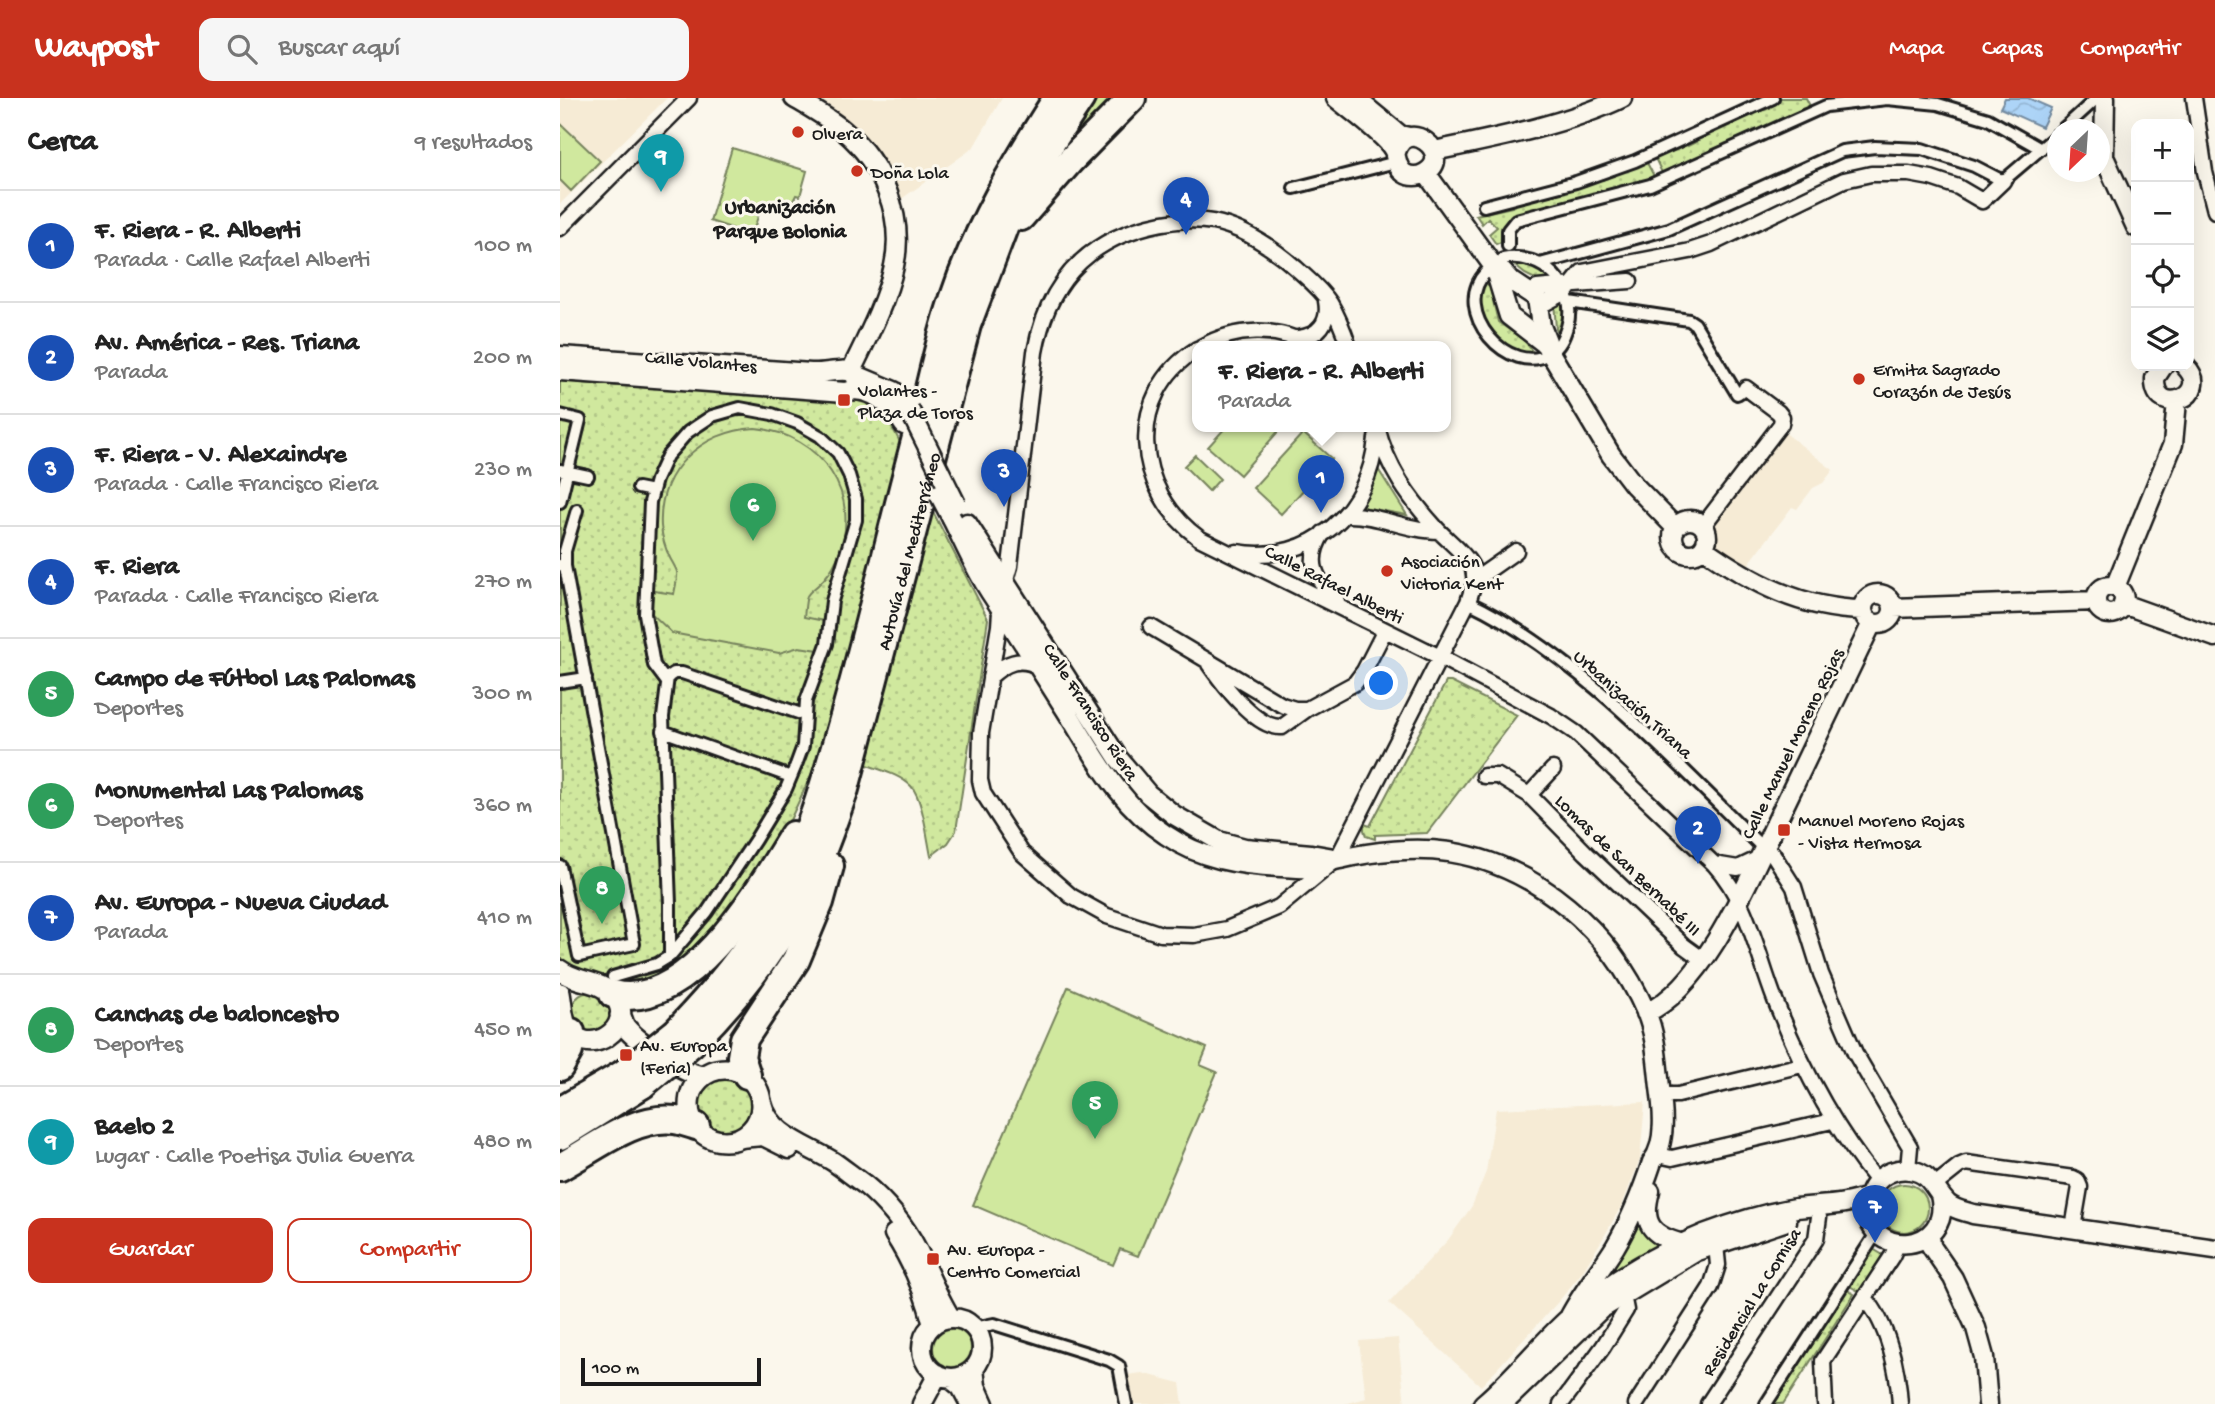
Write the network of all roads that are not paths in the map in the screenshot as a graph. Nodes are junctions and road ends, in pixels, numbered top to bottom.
1 (689, 98) edge
2 (794, 98) edge
3 (1035, 98) edge
4 (1057, 98) edge
5 (1081, 98) edge
6 (1132, 98) edge
7 (1336, 98) edge
8 (1355, 98) edge
9 (1622, 98) edge
10 (1773, 98) edge
11 (2097, 98) edge
12 (2105, 98) edge
13 (2194, 98) edge
14 (2074, 119) edge
15 (1409, 137) junction
16 (2047, 143) edge
17 (2041, 149) junction
18 (1434, 151) junction
19 (1395, 159) junction
20 (1426, 173) junction
21 (2003, 181) junction
22 (1294, 188) dead end
23 (1484, 206) dead end
24 (2215, 211) edge
25 (2131, 216) edge
26 (560, 228) edge
27 (1508, 246) dead end
28 (982, 254) junction
29 (1541, 264) junction
30 (1496, 270) junction
31 (1630, 281) dead end
32 (1568, 291) junction
33 (1322, 294) junction
34 (1535, 300) junction
35 (1506, 306) junction
36 (1517, 323) junction
37 (1298, 338) junction
38 (1213, 341) edge
39 (1302, 341) edge
40 (1346, 341) edge
41 (1548, 348) junction
42 (1192, 354) edge
43 (560, 356) edge
44 (585, 365) junction
45 (560, 370) edge
46 (2160, 371) edge
47 (2189, 371) edge
48 (846, 379) junction
49 (1746, 388) joint
50 (2177, 401) junction
51 (560, 415) edge
52 (1377, 432) edge
53 (1378, 432) edge
54 (564, 471) edge
55 (588, 477) dead end
56 (638, 488) dead end
57 (653, 491) junction
58 (560, 502) edge
59 (577, 510) dead end
60 (954, 512) junction
61 (1347, 515) junction
62 (1702, 527) junction
63 (1676, 528) junction
64 (1438, 531) junction
65 (1323, 533) junction
66 (1212, 544) junction
67 (1703, 548) junction
68 (1516, 551) dead end
69 (563, 565) edge
70 (1475, 579) junction
71 (997, 587) junction
72 (2115, 587) junction
73 (1468, 601) junction
74 (2096, 601) junction
75 (2123, 604) junction
76 (1000, 607) junction
77 (1893, 608) junction
78 (1345, 609) junction
79 (1868, 616) junction
80 (1152, 627) dead end
81 (1385, 630) junction
82 (2215, 637) edge
83 (1440, 657) junction
84 (1206, 660) junction
85 (1038, 667) junction
86 (990, 677) junction
87 (586, 678) junction
88 (666, 681) junction
89 (560, 682) edge
90 (1307, 709) junction
91 (804, 715) junction
92 (663, 731) junction
93 (835, 748) junction
94 (1553, 769) dead end
95 (1484, 776) dead end
96 (791, 777) junction
97 (845, 789) junction
98 (1529, 795) junction
99 (1761, 853) junction
100 (810, 856) junction
101 (1337, 859) junction
102 (1714, 864) junction
103 (560, 866) edge
104 (1740, 900) junction
105 (670, 956) junction
106 (1702, 959) junction
107 (560, 970) edge
108 (610, 993) junction
109 (565, 1012) edge
110 (1646, 1013) junction
111 (605, 1039) junction
112 (1802, 1065) junction
113 (560, 1067) edge
114 (747, 1075) junction
115 (703, 1076) junction
116 (632, 1079) junction
117 (691, 1093) junction
118 (1661, 1095) junction
119 (762, 1103) junction
120 (560, 1111) edge
121 (1832, 1121) junction
122 (696, 1126) junction
123 (560, 1136) edge
124 (740, 1138) junction
125 (1658, 1154) junction
126 (560, 1167) edge
127 (1908, 1170) junction
128 (1873, 1189) junction
129 (1937, 1190) junction
130 (1819, 1217) junction
131 (1873, 1226) junction
132 (2073, 1228) junction
133 (1929, 1236) junction
134 (1898, 1243) junction
135 (1683, 1244) junction
136 (1716, 1245) junction
137 (2215, 1249) edge
138 (2215, 1261) edge
139 (1623, 1295) junction
140 (1865, 1298) junction
141 (1570, 1316) junction
142 (951, 1318) junction
143 (933, 1325) junction
144 (974, 1328) junction
145 (974, 1368) junction
146 (944, 1376) junction
147 (922, 1404) edge
148 (970, 1404) edge
149 (984, 1404) edge
150 (1126, 1404) edge
151 (1483, 1404) edge
152 (1503, 1404) edge
153 (1561, 1404) edge
154 (1636, 1404) edge
155 (1708, 1404) edge
156 (1766, 1404) edge
157 (1825, 1404) edge
158 (1900, 1404) edge
159 (1988, 1404) edge

1 - 26 street
2 - 48 street
3 - 28 highway
4 - 28 highway, Autovía del Mediterráneo
5 - 28 highway, Autovía del Mediterráneo
6 - 28 highway
7 - 19 street
8 - 15 street
9 - 18 street
10 - 23 street
11 - 14 street
12 - 25 street
13 - 24 street
15 - 18 street
15 - 19 street
16 - 17 street
17 - 21 street
17 - 27 street
18 - 20 street
19 - 20 street
19 - 22 street
20 - 30 street
21 - 29 street
21 - 32 street
28 - 93 highway, Autovía del Mediterráneo
28 - 97 highway, Autovía del Mediterráneo
29 - 30 street
29 - 32 street
30 - 34 street
30 - 35 street
30 - 41 street
31 - 32 street
32 - 34 street
32 - 41 street
32 - 49 street
33 - 37 street
33 - 40 street
33 - 71 street
34 - 35 street
34 - 36 street
34 - 41 street
35 - 36 street
36 - 41 street
37 - 38 street, Calle Rafael Alberti
37 - 39 street, Calle Rafael Alberti
41 - 63 street
42 - 66 street, Calle Rafael Alberti
43 - 44 street, Calle Volantes
44 - 45 street, Calle Volantes
44 - 48 street, Calle Volantes
46 - 50 street
47 - 50 street
48 - 60 street, Calle Francisco Riera, bridge
49 - 62 street
50 - 72 street
51 - 54 street
52 - 61 street, Calle Rafael Alberti
53 - 64 street
54 - 55 street
54 - 58 street
56 - 57 street
57 - 88 street
57 - 91 street
59 - 69 street
60 - 71 street, Calle Francisco Riera
60 - 71 street, Calle Francisco Riera
61 - 64 street
61 - 65 street, Calle Rafael Alberti
62 - 63 street
62 - 67 street
63 - 67 street
64 - 70 street
65 - 66 street, Calle Rafael Alberti
65 - 78 street
66 - 78 street, Calle Rafael Alberti
67 - 79 street
68 - 70 street
69 - 87 street
70 - 73 street
71 - 76 street, Calle Francisco Riera
71 - 101 street, Calle Francisco Riera
72 - 74 street
72 - 75 street
73 - 83 street
73 - 99 street, Urbanización Triana
74 - 75 street
74 - 77 street
75 - 82 street
76 - 85 street, Calle Francisco Riera
76 - 86 street
77 - 79 street
77 - 79 street
78 - 81 street, Calle Rafael Alberti
79 - 99 street, Calle Manuel Moreno Rojas
80 - 84 street
81 - 83 street, Calle Rafael Alberti
81 - 90 street
83 - 101 street
83 - 102 street, Calle Rafael Alberti
84 - 90 street
84 - 90 street
85 - 86 street
85 - 101 street, Calle Francisco Riera
86 - 101 street
87 - 89 street
87 - 103 street
88 - 91 street
88 - 92 street
91 - 96 street
92 - 96 street
92 - 105 street
93 - 100 highway, Autovía del Mediterráneo
93 - 108 highway
94 - 98 street, Lomas de San Bernabé III
95 - 98 street, Lomas de San Bernabé III
96 - 105 street
97 - 100 highway, Autovía del Mediterráneo
97 - 114 highway
98 - 106 street, Lomas de San Bernabé III
99 - 102 street
99 - 104 street, Calle Manuel Moreno Rojas
99 - 127 street
100 - 116 highway, bridge
101 - 110 street, Calle Francisco Riera
102 - 104 street, Calle Rafael Alberti
104 - 106 street, Calle Manuel Moreno Rojas
104 - 112 street, Calle Rafael Alberti
105 - 108 street
106 - 110 street, Calle Manuel Moreno Rojas
107 - 108 main road
108 - 109 main road
108 - 111 main road
108 - 115 main road
109 - 111 main road
109 - 113 highway
110 - 118 street, Calle Francisco Riera
111 - 117 main road
112 - 118 street
112 - 121 street, Calle Rafael Alberti
114 - 115 main road
114 - 119 main road
115 - 117 main road
116 - 120 highway
116 - 123 highway
117 - 122 main road
118 - 125 street, Calle Francisco Riera
119 - 124 main road
119 - 142 street
121 - 125 street
121 - 128 street, Calle Rafael Alberti
122 - 124 main road
122 - 126 highway
124 - 143 street
125 - 135 street
125 - 141 street, Calle Francisco Riera
127 - 128 street
127 - 129 street
128 - 131 street
128 - 135 street
129 - 132 street
129 - 132 street
129 - 133 street
130 - 131 street
130 - 136 street
130 - 155 street, Residencial La Cornisa
131 - 134 street
131 - 156 street
132 - 137 street
133 - 134 street
133 - 138 street
133 - 159 street
134 - 140 street
135 - 141 street
136 - 139 street
136 - 154 street, Residencial La Cornisa
139 - 152 street
139 - 153 street
140 - 157 street
140 - 158 street
141 - 151 street
142 - 143 street
142 - 144 street
143 - 146 street
144 - 145 street
144 - 150 street
145 - 146 street
145 - 149 street
146 - 147 street
146 - 148 street

